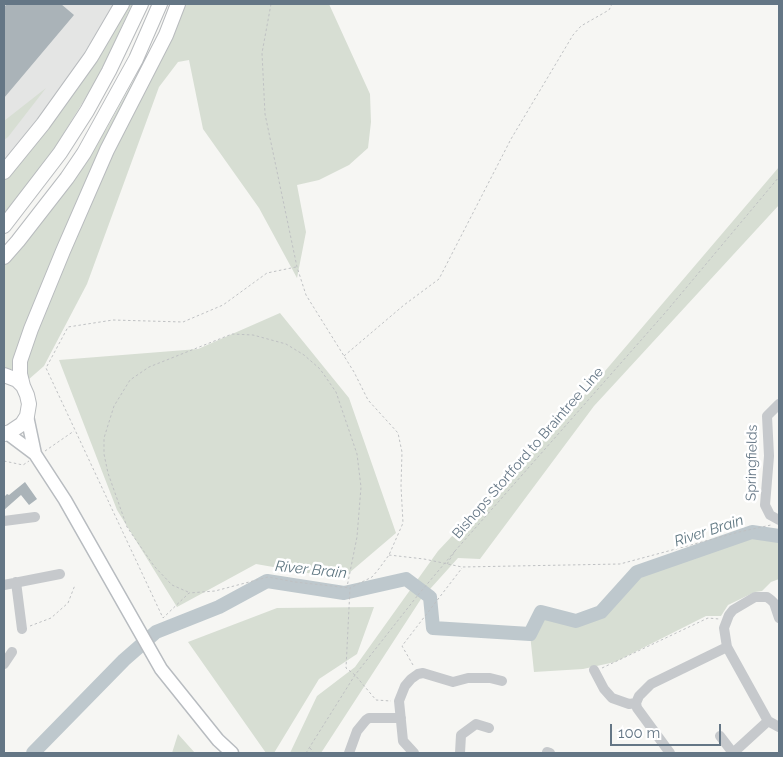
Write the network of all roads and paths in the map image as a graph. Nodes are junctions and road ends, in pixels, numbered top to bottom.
1 (122, 4) edge
2 (141, 4) edge
3 (160, 4) edge
4 (178, 4) edge
5 (271, 4) edge
6 (612, 4) edge
7 (4, 172) edge
8 (779, 176) edge
9 (4, 226) edge
10 (4, 257) edge
11 (297, 266) junction
12 (344, 357) junction
13 (4, 374) edge
14 (23, 386) junction
15 (779, 404) edge
16 (27, 416) junction
17 (5, 434) edge
18 (35, 454) junction
19 (774, 457) edge
20 (35, 517) dead end
21 (779, 520) edge
22 (4, 521) edge
23 (770, 526) dead end
24 (455, 551) junction
25 (389, 555) junction
26 (447, 564) junction
27 (462, 567) junction
28 (60, 574) dead end
29 (16, 582) junction
30 (4, 585) edge
31 (75, 585) dead end
32 (348, 588) junction
33 (189, 593) junction
34 (779, 618) edge
35 (726, 620) junction
36 (22, 629) joint
37 (726, 647) junction
38 (12, 652) dead end
39 (4, 664) edge
40 (594, 670) joint
41 (418, 674) junction
42 (355, 675) junction
43 (502, 681) dead end
44 (399, 701) junction
45 (636, 703) junction
46 (400, 718) junction
47 (768, 722) junction
48 (779, 727) edge
49 (489, 728) dead end
50 (720, 736) dead end
51 (310, 748) junction
52 (232, 753) edge
53 (306, 753) edge
54 (314, 753) edge
55 (349, 753) edge
56 (414, 753) edge
57 (460, 753) edge
58 (670, 753) edge
59 (733, 753) edge

1 - 7 highway
2 - 9 highway
3 - 10 highway
4 - 14 highway
5 - 11 path
6 - 12 path
8 - 24 path, Bishops Stortford to Braintree Line
11 - 12 path
11 - 33 path
12 - 25 path
13 - 14 highway
14 - 16 highway
15 - 19 street, Springfields
16 - 17 highway
16 - 18 main road
17 - 18 main road
18 - 52 main road
19 - 21 street, Springfields
20 - 22 street
23 - 27 path
24 - 26 path
24 - 42 path, Bishops Stortford to Braintree Line, bridge
25 - 26 path
25 - 32 path
26 - 27 path
27 - 41 path
28 - 29 street
29 - 30 street
29 - 36 street
31 - 36 path
32 - 33 path
32 - 33 path
32 - 42 path
34 - 35 street
35 - 37 street
35 - 40 path
37 - 45 street
37 - 47 street
38 - 39 street
40 - 45 street
41 - 43 street
41 - 44 street
42 - 44 path
42 - 51 path, Bishops Stortford to Braintree Line
44 - 46 street
45 - 58 street
46 - 55 street
46 - 56 street
47 - 48 street
47 - 59 street
49 - 57 street
50 - 59 street
51 - 53 path, Bishops Stortford to Braintree Line
51 - 54 path

